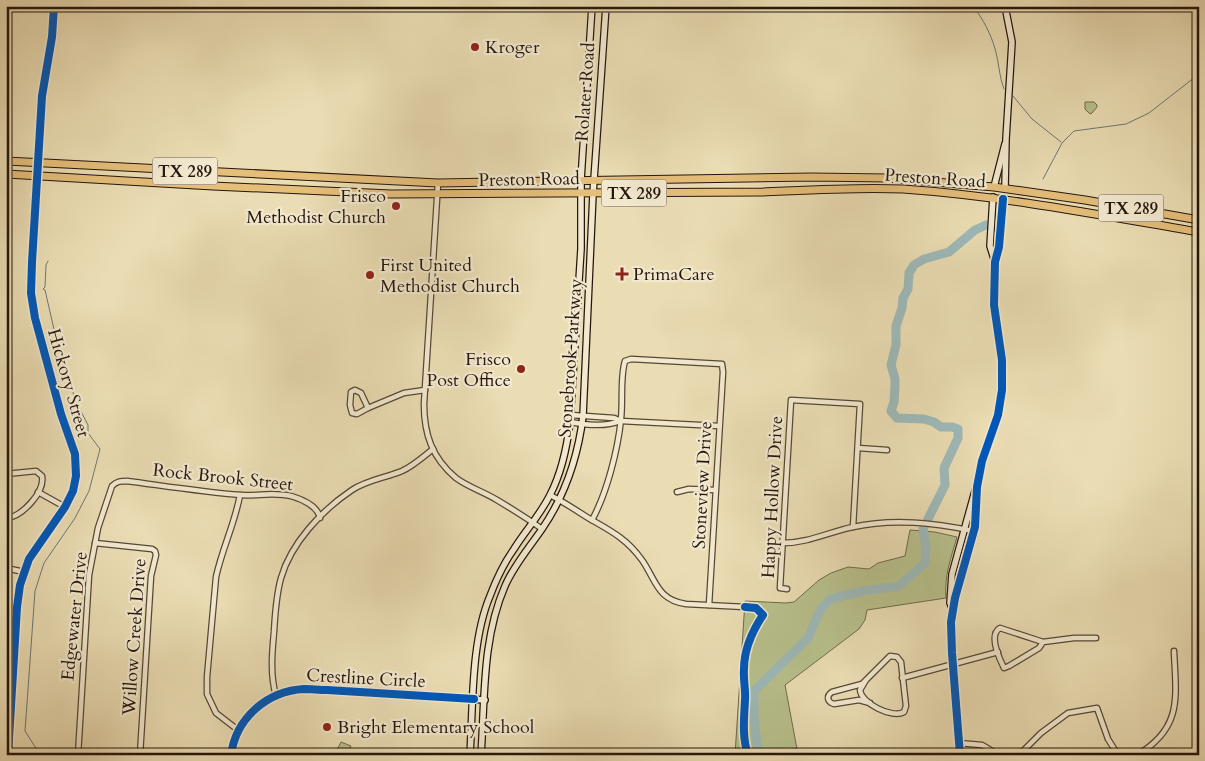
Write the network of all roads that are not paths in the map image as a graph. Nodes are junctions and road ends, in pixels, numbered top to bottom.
1 (54, 6) edge
2 (592, 6) edge
3 (606, 6) edge
4 (1004, 6) edge
5 (590, 30) junction
6 (604, 31) junction
7 (600, 95) junction
8 (586, 96) junction
9 (1006, 139) junction
10 (6, 161) edge
11 (38, 164) junction
12 (6, 174) edge
13 (37, 176) junction
14 (857, 178) junction
15 (708, 179) junction
16 (581, 180) junction
17 (594, 180) junction
18 (438, 183) junction
19 (994, 187) junction
20 (1005, 188) junction
21 (854, 189) junction
22 (862, 189) junction
23 (708, 192) junction
24 (581, 194) junction
25 (593, 194) junction
26 (438, 195) junction
27 (993, 198) junction
28 (1003, 199) junction
29 (1199, 220) edge
30 (1199, 232) edge
31 (995, 262) junction
32 (578, 294) junction
33 (590, 295) junction
34 (575, 344) junction
35 (586, 345) junction
36 (425, 390) junction
37 (368, 408) junction
38 (571, 415) junction
39 (583, 416) junction
40 (621, 421) junction
41 (570, 422) junction
42 (582, 424) junction
43 (720, 426) junction
44 (858, 448) junction
45 (433, 450) junction
46 (887, 450) dead end
47 (6, 474) edge
48 (115, 483) joint
49 (978, 483) junction
50 (715, 490) junction
51 (38, 492) junction
52 (677, 492) dead end
53 (240, 495) junction
54 (550, 495) junction
55 (560, 500) junction
56 (65, 507) junction
57 (6, 518) edge
58 (320, 518) junction
59 (592, 520) junction
60 (534, 523) junction
61 (853, 527) junction
62 (542, 529) junction
63 (965, 529) junction
64 (974, 531) junction
65 (95, 543) junction
66 (783, 543) junction
67 (6, 568) edge
68 (24, 572) junction
69 (787, 589) dead end
70 (490, 595) junction
71 (500, 598) junction
72 (487, 602) junction
73 (709, 605) junction
74 (497, 606) junction
75 (746, 606) dead end
76 (952, 610) junction
77 (1096, 638) dead end
78 (1043, 642) junction
79 (1174, 651) dead end
80 (998, 652) junction
81 (952, 664) junction
82 (902, 678) junction
83 (866, 680) junction
84 (9, 690) edge
85 (276, 696) junction
86 (474, 699) junction
87 (484, 700) junction
88 (870, 703) junction
89 (238, 730) junction
90 (959, 743) junction
91 (8, 755) edge
92 (78, 755) edge
93 (140, 755) edge
94 (231, 755) edge
95 (470, 755) edge
96 (481, 755) edge
97 (960, 755) edge
98 (998, 755) edge
99 (1019, 755) edge
100 (1118, 755) edge
101 (1137, 755) edge

1 - 11 street, Hickory Street
2 - 5 street, Rolater Road
3 - 6 street, Rolater Road
4 - 9 street
5 - 6 street
5 - 8 street, Rolater Road
6 - 7 street, Rolater Road
7 - 8 street
7 - 17 street, Rolater Road
8 - 16 street, Rolater Road
9 - 19 street
9 - 20 street
10 - 11 main road, Preston Road / TX 289
11 - 13 street, Hickory Street
11 - 18 main road, Preston Road / TX 289
12 - 13 main road, Preston Road / TX 289
13 - 26 main road, Preston Road / TX 289
13 - 56 street, Hickory Street
14 - 15 main road, Preston Road / TX 289
14 - 19 main road, Preston Road / TX 289
14 - 21 main road
14 - 22 main road
15 - 17 main road, Preston Road / TX 289
15 - 23 main road
16 - 17 main road, Preston Road / TX 289
16 - 18 main road, Preston Road / TX 289
16 - 24 street, Stonebrook Parkway
17 - 25 street, Stonebrook Parkway
18 - 26 street
19 - 20 main road, Preston Road / TX 289
19 - 27 main road
20 - 28 main road
20 - 29 main road, Preston Road / TX 289
21 - 22 main road, Preston Road / TX 289
21 - 23 main road, Preston Road / TX 289
22 - 27 main road, Preston Road / TX 289
23 - 25 main road, Preston Road / TX 289
24 - 25 main road, Preston Road / TX 289
24 - 26 main road, Preston Road / TX 289
24 - 32 street, Stonebrook Parkway
25 - 33 street, Stonebrook Parkway
26 - 36 street
27 - 28 main road, Preston Road / TX 289
27 - 31 street
28 - 30 main road, Preston Road / TX 289
28 - 31 street
31 - 49 street
32 - 33 street
32 - 34 street, Stonebrook Parkway
33 - 35 street, Stonebrook Parkway
34 - 35 street
34 - 38 street, Stonebrook Parkway
35 - 39 street, Stonebrook Parkway
36 - 37 street
36 - 45 street
37 - 37 street
38 - 39 street
38 - 41 street, Stonebrook Parkway
39 - 40 street
39 - 42 street, Stonebrook Parkway
40 - 42 street
40 - 43 street
40 - 43 street, Stoneview Drive
40 - 59 street
41 - 42 street
41 - 54 street, Stonebrook Parkway
42 - 55 street, Stonebrook Parkway
43 - 50 street, Stoneview Drive
44 - 46 street
44 - 61 street
44 - 66 street, Happy Hollow Drive
45 - 58 street
45 - 60 street
47 - 51 street
48 - 53 street, Rock Brook Street
48 - 65 street, Edgewater Drive
49 - 63 street
49 - 64 street
50 - 52 street
50 - 73 street, Stoneview Drive
51 - 56 street
51 - 57 street
53 - 58 street, Rock Brook Street
53 - 89 street
54 - 55 street
54 - 60 street, Stonebrook Parkway
55 - 59 street
55 - 62 street, Stonebrook Parkway
56 - 68 street, Hickory Street
58 - 85 street
59 - 73 street
60 - 62 street
60 - 70 street, Stonebrook Parkway
61 - 63 street
61 - 66 street
62 - 71 street, Stonebrook Parkway
63 - 64 street
63 - 76 street
64 - 76 street
65 - 92 street, Edgewater Drive
65 - 93 street, Willow Creek Drive
66 - 69 street, Happy Hollow Drive
67 - 68 street
68 - 84 street, Hickory Street
70 - 71 street
70 - 72 street, Stonebrook Parkway
71 - 74 street, Stonebrook Parkway
72 - 74 street
72 - 86 street, Stonebrook Parkway
73 - 75 street
74 - 87 street, Stonebrook Parkway
76 - 81 street
77 - 78 street
78 - 80 street
78 - 80 street
79 - 101 street
80 - 81 street
81 - 82 street
81 - 90 street
82 - 83 street
82 - 88 street
83 - 88 street
83 - 88 street
84 - 91 street, Hickory Street
85 - 86 street, Crestline Circle
85 - 89 street, Crestline Circle
86 - 87 street, Crestline Circle
86 - 95 street, Stonebrook Parkway
87 - 96 street, Stonebrook Parkway
89 - 94 street, Crestline Circle
90 - 97 street
90 - 98 street
99 - 100 street

